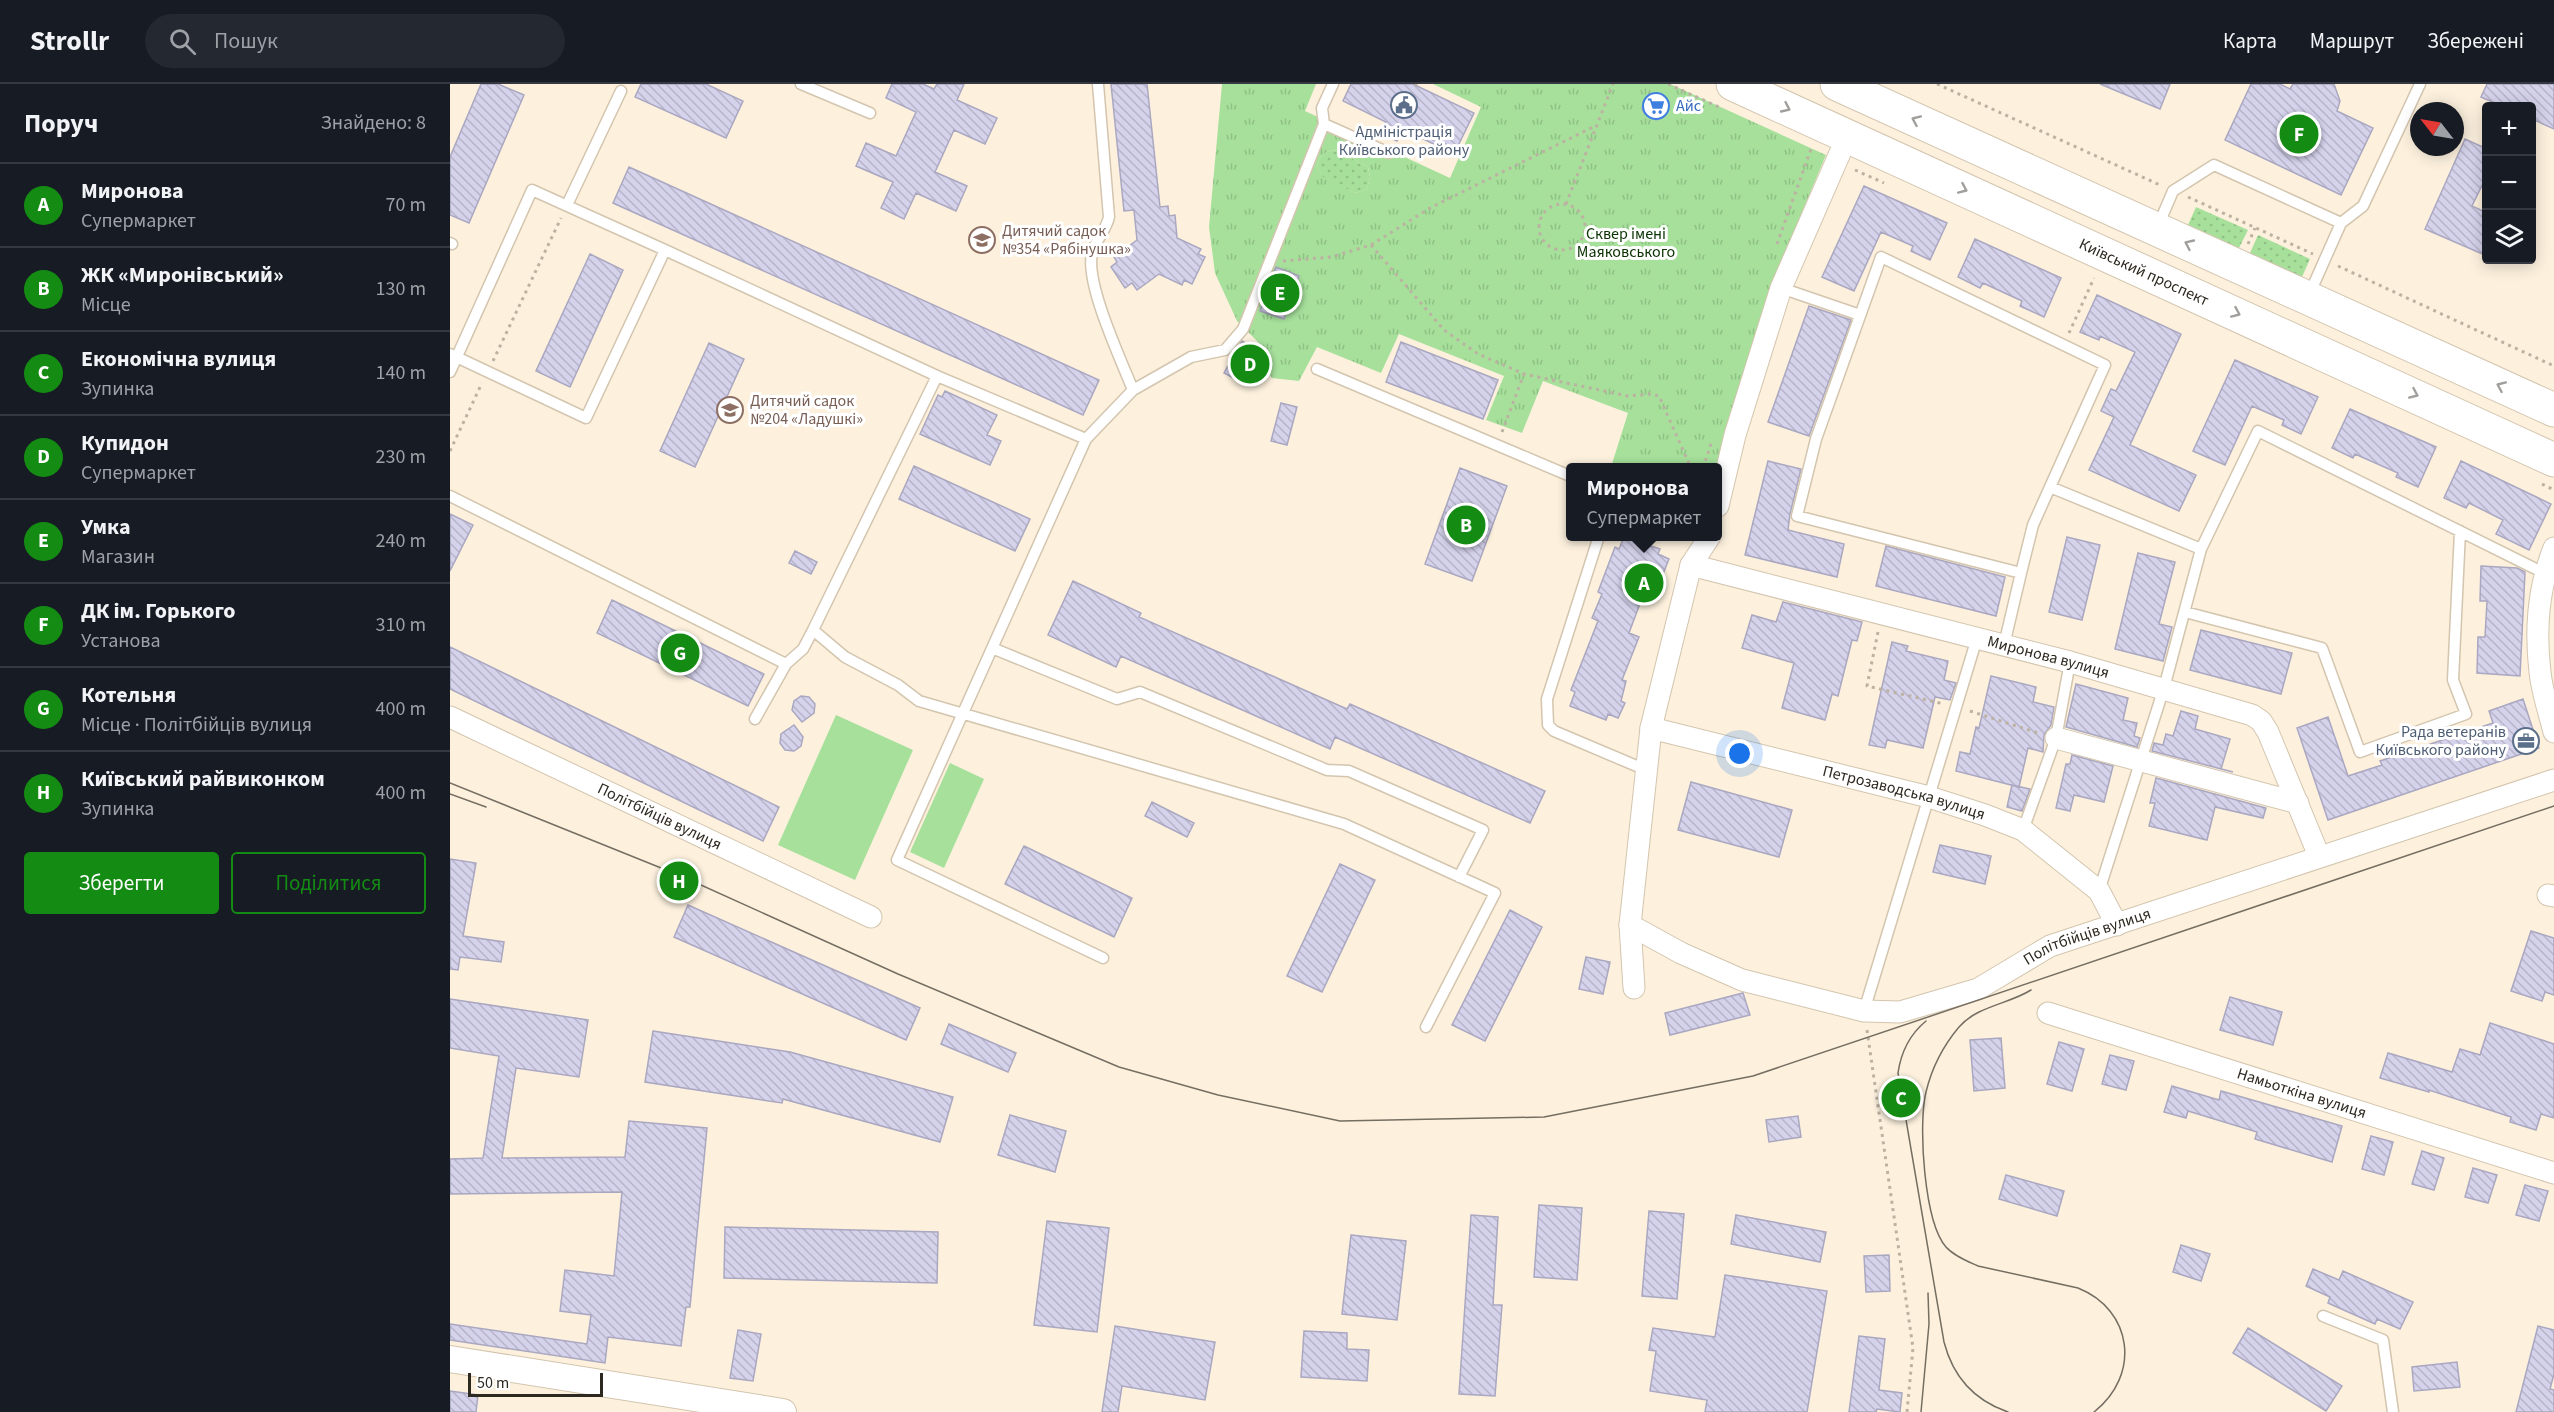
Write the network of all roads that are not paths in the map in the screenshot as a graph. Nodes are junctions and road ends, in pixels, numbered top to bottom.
1 (801, 84) edge
2 (1098, 84) edge
3 (1333, 84) edge
4 (1733, 84) edge
5 (1837, 84) edge
6 (2420, 84) edge
7 (621, 91) dead end
8 (870, 113) dead end
9 (1324, 124) junction
10 (1847, 137) junction
11 (1389, 153) dead end
12 (567, 205) junction
13 (2341, 223) junction
14 (2156, 229) junction
15 (665, 250) junction
16 (1781, 288) junction
17 (2308, 298) junction
18 (1860, 315) junction
19 (453, 356) edge
20 (1317, 369) dead end
21 (450, 372) edge
22 (937, 376) junction
23 (1133, 390) junction
24 (2554, 410) edge
25 (1086, 439) junction
26 (2550, 455) edge
27 (1566, 474) edge
28 (2050, 487) junction
29 (1722, 489) edge
30 (450, 496) edge
31 (2460, 531) junction
32 (1598, 541) edge
33 (1705, 541) edge
34 (2554, 548) edge
35 (2201, 549) junction
36 (1691, 565) junction
37 (2021, 573) junction
38 (2549, 576) edge
39 (2185, 612) junction
40 (813, 630) junction
41 (1977, 638) junction
42 (2004, 645) junction
43 (992, 648) junction
44 (2070, 662) junction
45 (786, 664) junction
46 (2164, 688) junction
47 (962, 715) junction
48 (450, 717) edge
49 (755, 718) dead end
50 (1651, 728) junction
51 (2554, 732) edge
52 (2056, 738) junction
53 (2141, 760) junction
54 (1646, 770) junction
55 (2554, 780) edge
56 (1929, 797) junction
57 (2298, 803) junction
58 (2023, 830) junction
59 (2319, 856) junction
60 (1459, 877) junction
61 (2098, 891) junction
62 (871, 917) dead end
63 (1630, 925) junction
64 (2117, 925) junction
65 (1103, 958) dead end
66 (1634, 988) dead end
67 (1864, 1011) junction
68 (2048, 1013) dead end
69 (1426, 1027) dead end
70 (2554, 1173) edge
71 (2323, 1316) dead end
72 (450, 1359) edge
73 (783, 1412) edge
74 (2393, 1412) edge

1 - 8 lane
2 - 23 lane
3 - 9 lane
4 -> 10 main road, Київський проспект
14 -> 5 main road
6 - 13 lane
7 - 12 lane
9 - 11 lane
9 - 23 lane
10 - 16 street
10 -> 26 main road, Київський проспект
12 - 15 lane
12 - 19 lane
13 - 14 lane
13 - 17 lane
17 -> 14 main road
15 - 19 lane
15 - 22 lane
16 - 18 lane
16 - 29 street
24 -> 17 main road
18 - 28 lane
18 - 37 lane
19 - 21 lane
20 - 27 lane
22 - 25 lane
22 - 40 lane
23 - 25 lane
25 - 43 lane
28 - 35 lane
28 - 37 lane
30 - 45 lane
31 - 35 lane
31 - 38 lane
31 - 39 lane
32 - 54 lane
33 - 36 street
34 - 38 street
35 - 39 lane
36 - 41 street, Миронова вулиця
36 - 50 street
37 - 42 lane
38 - 51 street
39 - 46 lane
40 - 45 lane
40 - 47 lane
41 - 42 street, Миронова вулиця
41 - 56 lane
42 - 44 street, Миронова вулиця
43 - 47 lane
43 - 60 lane
44 - 46 street, Миронова вулиця
44 - 52 lane
45 - 49 lane
46 - 53 lane
46 - 57 street, Миронова вулиця
47 - 60 lane
47 - 65 lane
48 - 62 street, Політбійців вулиця
50 - 54 street
50 - 56 street, Петрозаводська вулиця
52 - 53 street
52 - 58 lane
53 - 57 street
53 - 61 lane
54 - 63 street
55 - 59 street, Політбійців вулиця
56 - 58 street, Петрозаводська вулиця
56 - 67 lane
57 - 59 street, Миронова вулиця
58 - 61 street, Петрозаводська вулиця
59 - 64 street, Політбійців вулиця
60 - 69 lane
61 - 64 street, Петрозаводська вулиця
63 - 66 street
63 - 67 street, Політбійців вулиця
64 - 67 street, Політбійців вулиця
68 - 70 street, Намьоткіна вулиця
71 - 74 lane
72 - 73 street

